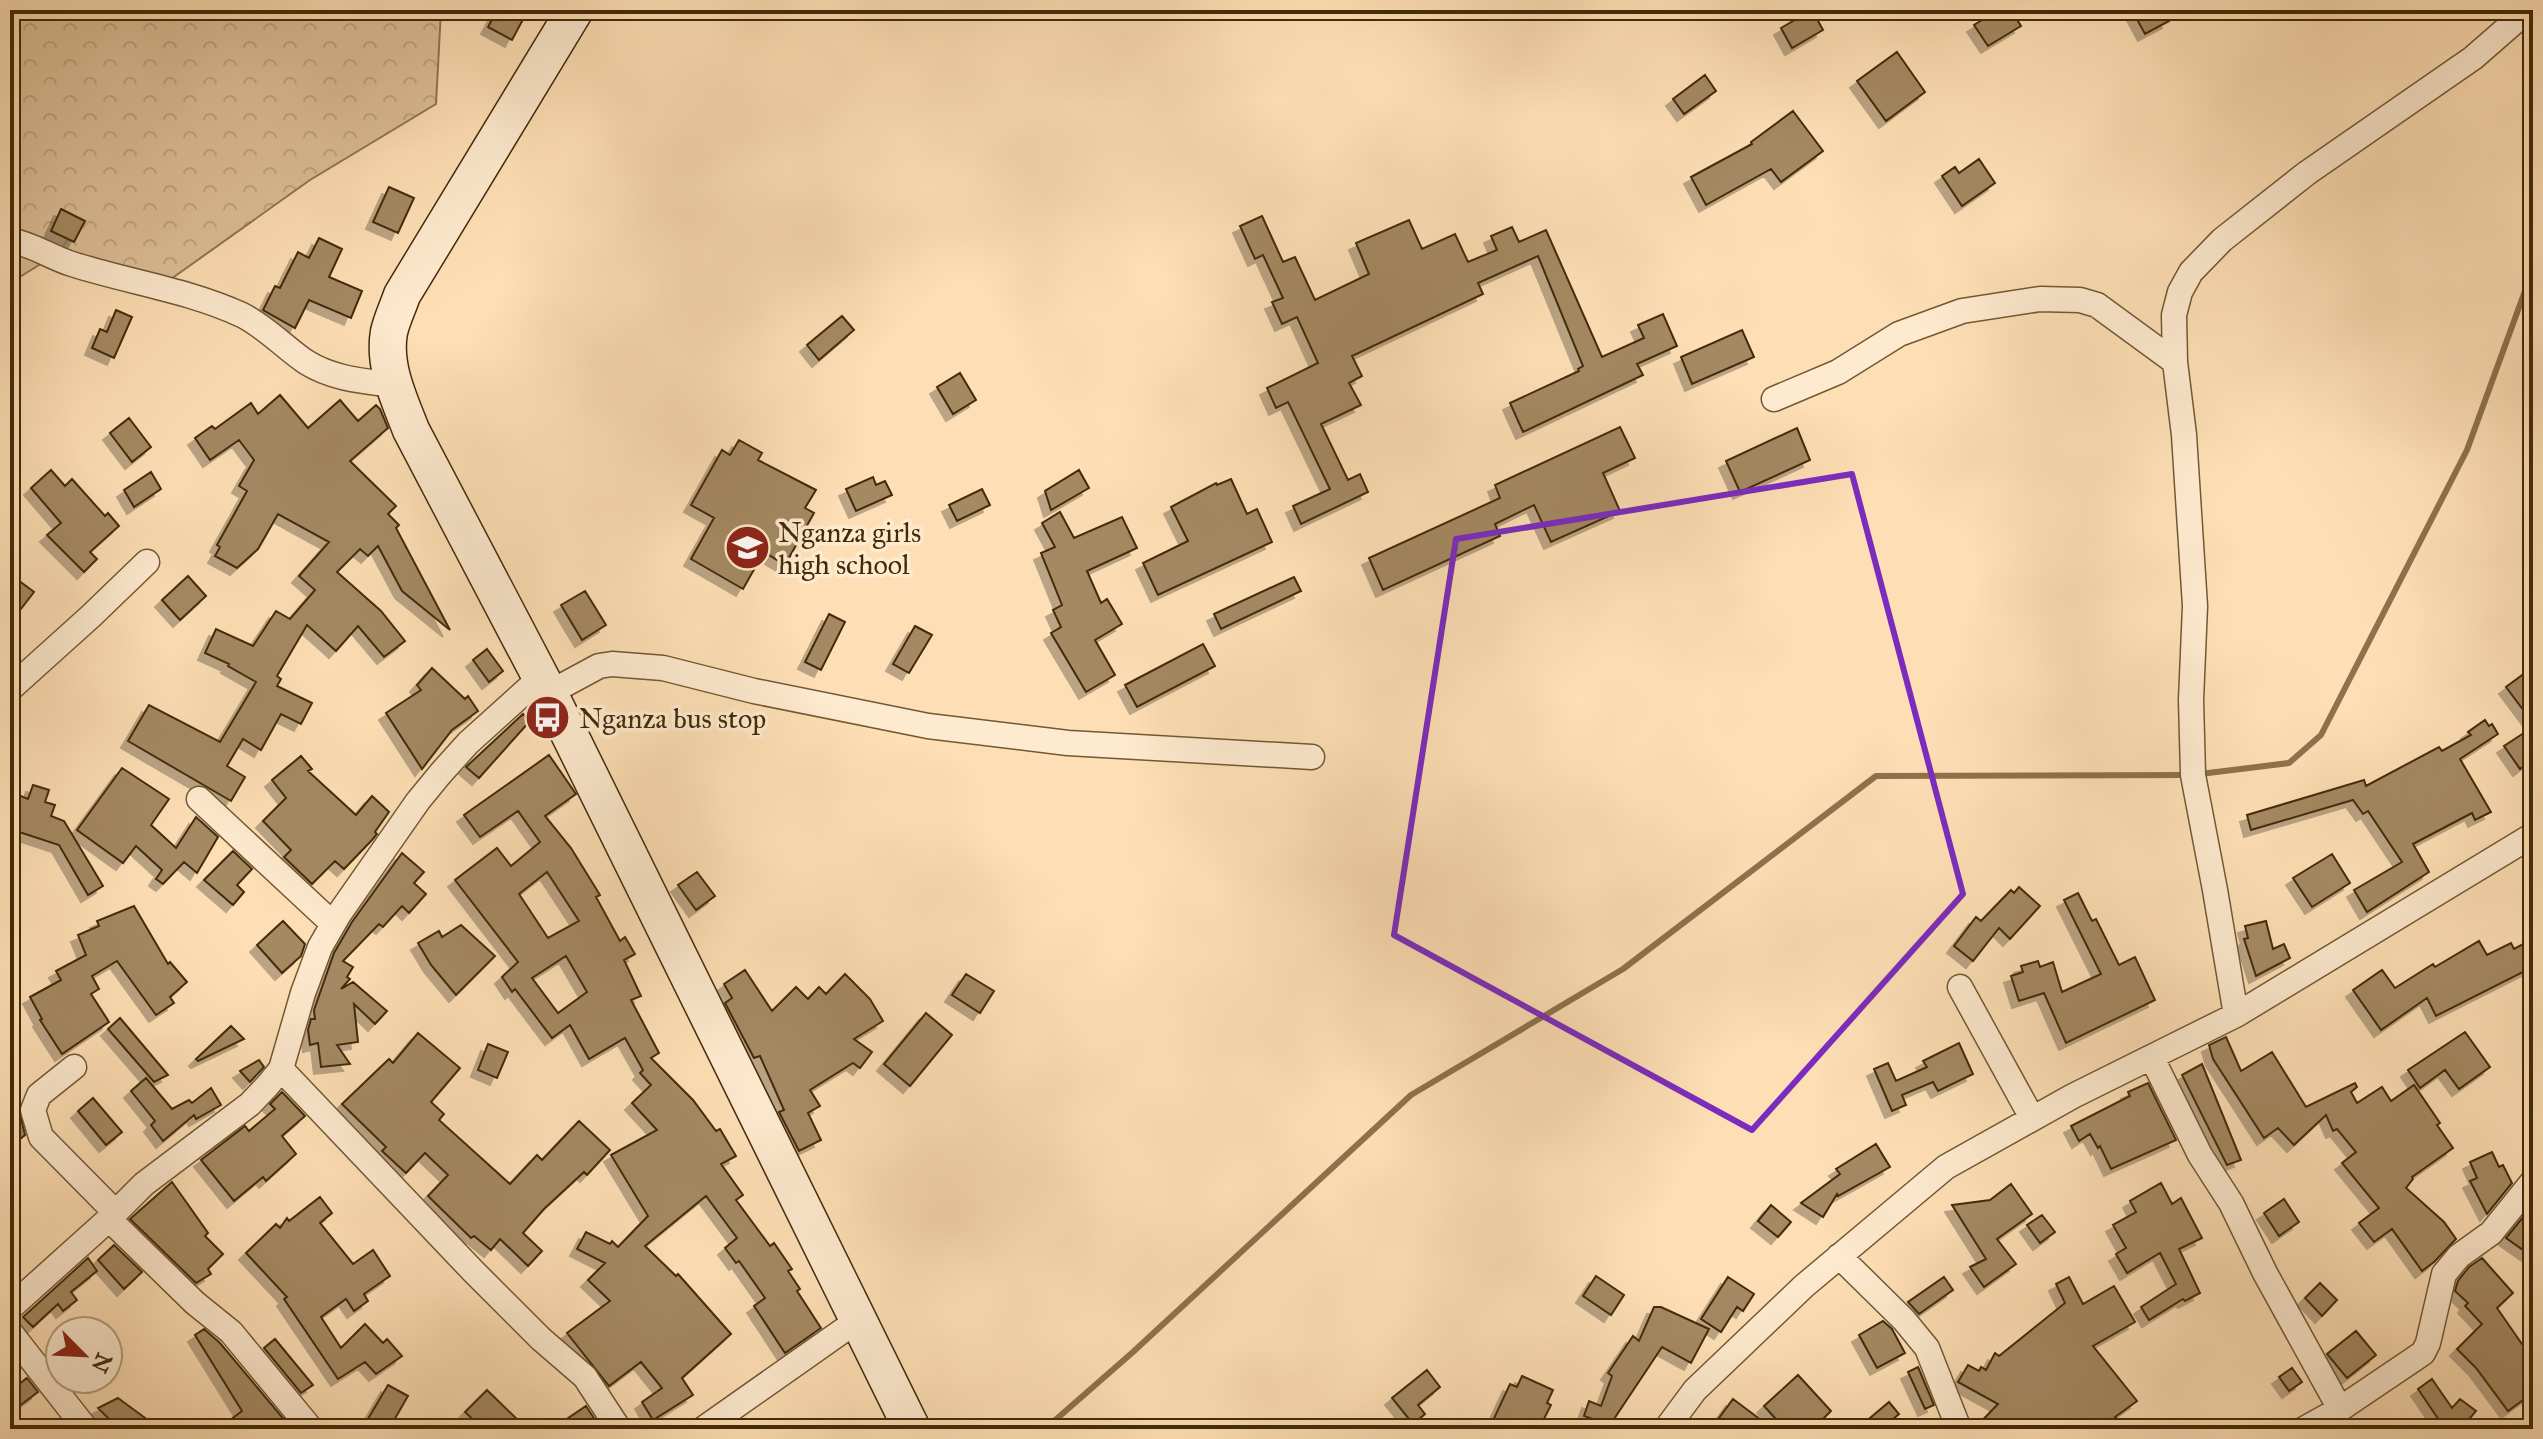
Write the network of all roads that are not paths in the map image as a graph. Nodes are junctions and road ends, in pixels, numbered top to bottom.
1 (575, 10) edge
2 (2528, 10) edge
3 (10, 240) edge
4 (2175, 362) junction
5 (394, 385) junction
6 (1774, 399) dead end
7 (147, 562) dead end
8 (544, 686) junction
9 (10, 689) edge
10 (1312, 757) dead end
11 (199, 799) dead end
12 (2533, 835) edge
13 (333, 924) junction
14 (1960, 987) dead end
15 (2236, 1015) junction
16 (2152, 1058) junction
17 (74, 1067) dead end
18 (281, 1069) junction
19 (2032, 1118) junction
20 (2533, 1181) edge
21 (112, 1216) junction
22 (1839, 1256) junction
23 (10, 1308) edge
24 (858, 1320) junction
25 (10, 1332) edge
26 (2340, 1409) junction
27 (86, 1429) edge
28 (311, 1429) edge
29 (619, 1429) edge
30 (703, 1429) edge
31 (912, 1429) edge
32 (1666, 1429) edge
33 (1959, 1429) edge
34 (2304, 1429) edge

1 - 5 main road
2 - 4 street
3 - 5 street
4 - 6 street
4 - 15 street
5 - 8 main road
7 - 9 street
8 - 10 street
8 - 13 street
8 - 24 main road
11 - 13 street
12 - 15 street
13 - 18 street
14 - 19 street
15 - 16 street
16 - 19 street
16 - 26 street
17 - 21 street
18 - 21 street
18 - 29 street
19 - 22 street
20 - 26 street
21 - 23 street
21 - 28 street
22 - 32 street
22 - 33 street
24 - 30 street
24 - 31 main road
25 - 27 street
26 - 34 street

